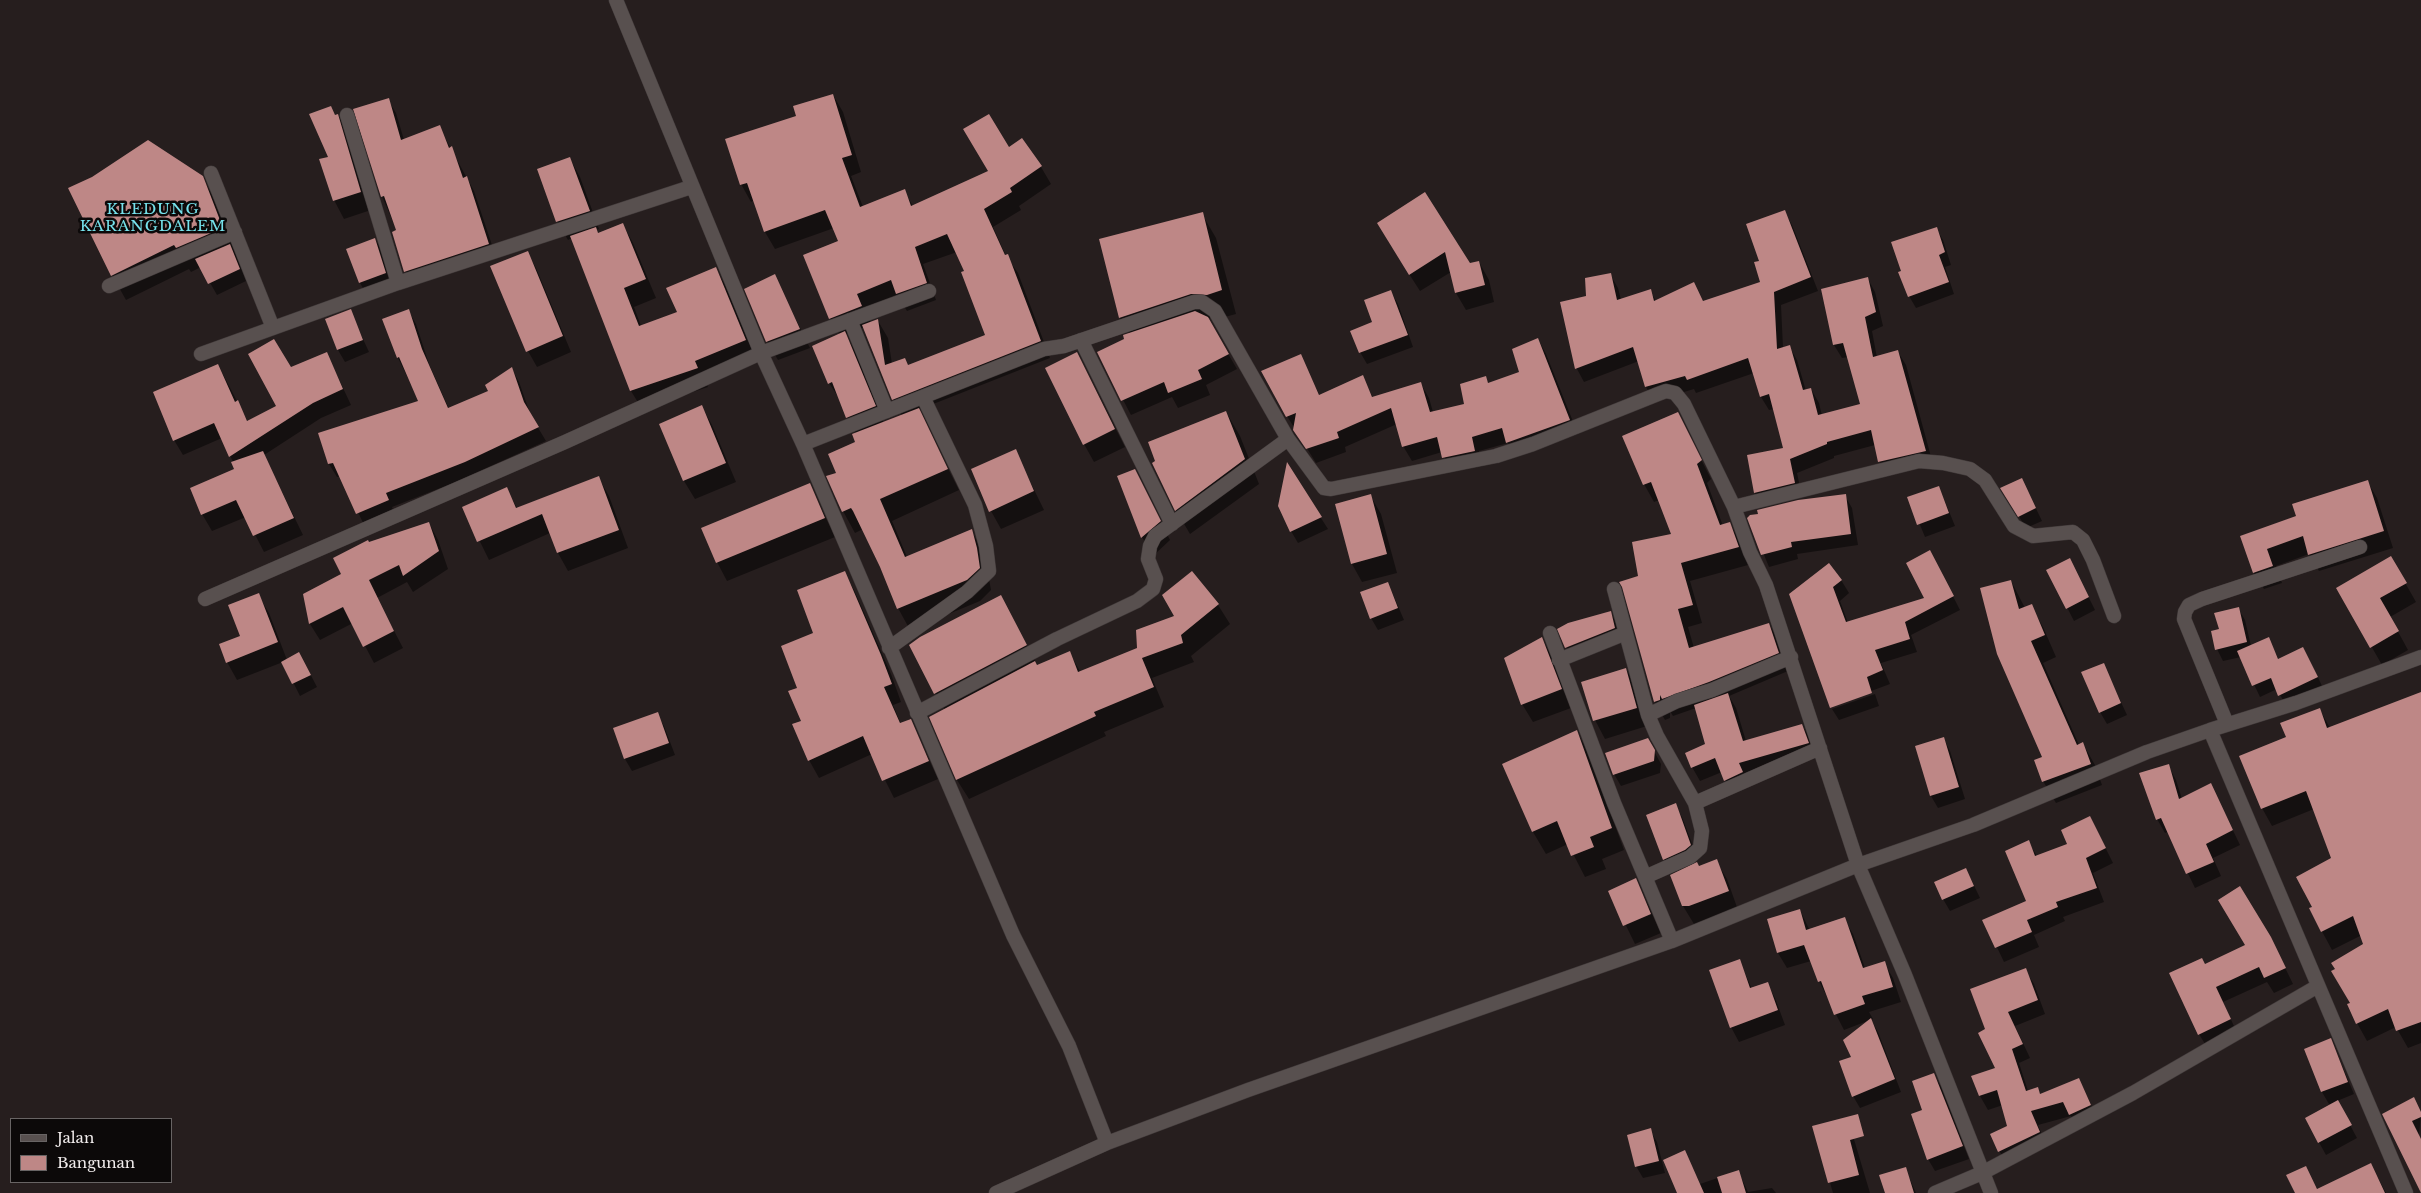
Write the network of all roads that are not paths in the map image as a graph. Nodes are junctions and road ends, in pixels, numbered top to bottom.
1 (616, 0) edge
2 (347, 115) dead end
3 (211, 173) dead end
4 (691, 188) junction
5 (235, 232) junction
6 (398, 283) junction
7 (109, 286) dead end
8 (929, 290) dead end
9 (850, 320) junction
10 (273, 328) junction
11 (1081, 340) junction
12 (761, 353) junction
13 (202, 354) dead end
14 (923, 397) junction
15 (888, 411) junction
16 (1288, 439) junction
17 (803, 444) junction
18 (1734, 507) junction
19 (1172, 524) junction
20 (2360, 547) dead end
21 (1614, 589) dead end
22 (205, 599) dead end
23 (2114, 616) dead end
24 (1550, 633) dead end
25 (1626, 633) junction
26 (889, 648) junction
27 (2421, 656) edge
28 (1792, 658) junction
29 (1559, 660) junction
30 (917, 713) junction
31 (1648, 715) junction
32 (2227, 724) junction
33 (2210, 730) junction
34 (1820, 748) junction
35 (1695, 803) junction
36 (1858, 865) junction
37 (1644, 877) junction
38 (1672, 941) junction
39 (2318, 986) junction
40 (1107, 1144) junction
41 (1982, 1173) junction
42 (996, 1193) edge
43 (1935, 1193) edge
44 (1991, 1193) edge
45 (2406, 1193) edge

1 - 4 street
2 - 6 street
3 - 5 street
4 - 6 street
4 - 12 street
5 - 7 street
5 - 10 street
6 - 10 street
8 - 9 street
9 - 12 street
9 - 15 street
10 - 13 street
11 - 14 street
11 - 16 street
11 - 19 street
12 - 17 street
12 - 22 street
14 - 15 street
14 - 26 street
15 - 17 street
16 - 18 street
16 - 19 street
17 - 26 street
18 - 23 street
18 - 28 street
19 - 30 street
20 - 32 street
21 - 25 street
24 - 29 street
25 - 29 street
25 - 31 street
26 - 30 street
27 - 32 street
28 - 31 street
28 - 34 street
29 - 37 street
30 - 40 street
31 - 35 street
32 - 33 street
33 - 36 street
33 - 39 street
34 - 35 street
34 - 36 street
35 - 37 street
36 - 38 street
36 - 41 street
37 - 38 street
38 - 40 street
39 - 41 street
39 - 45 street
40 - 42 street
41 - 43 street
41 - 44 street

